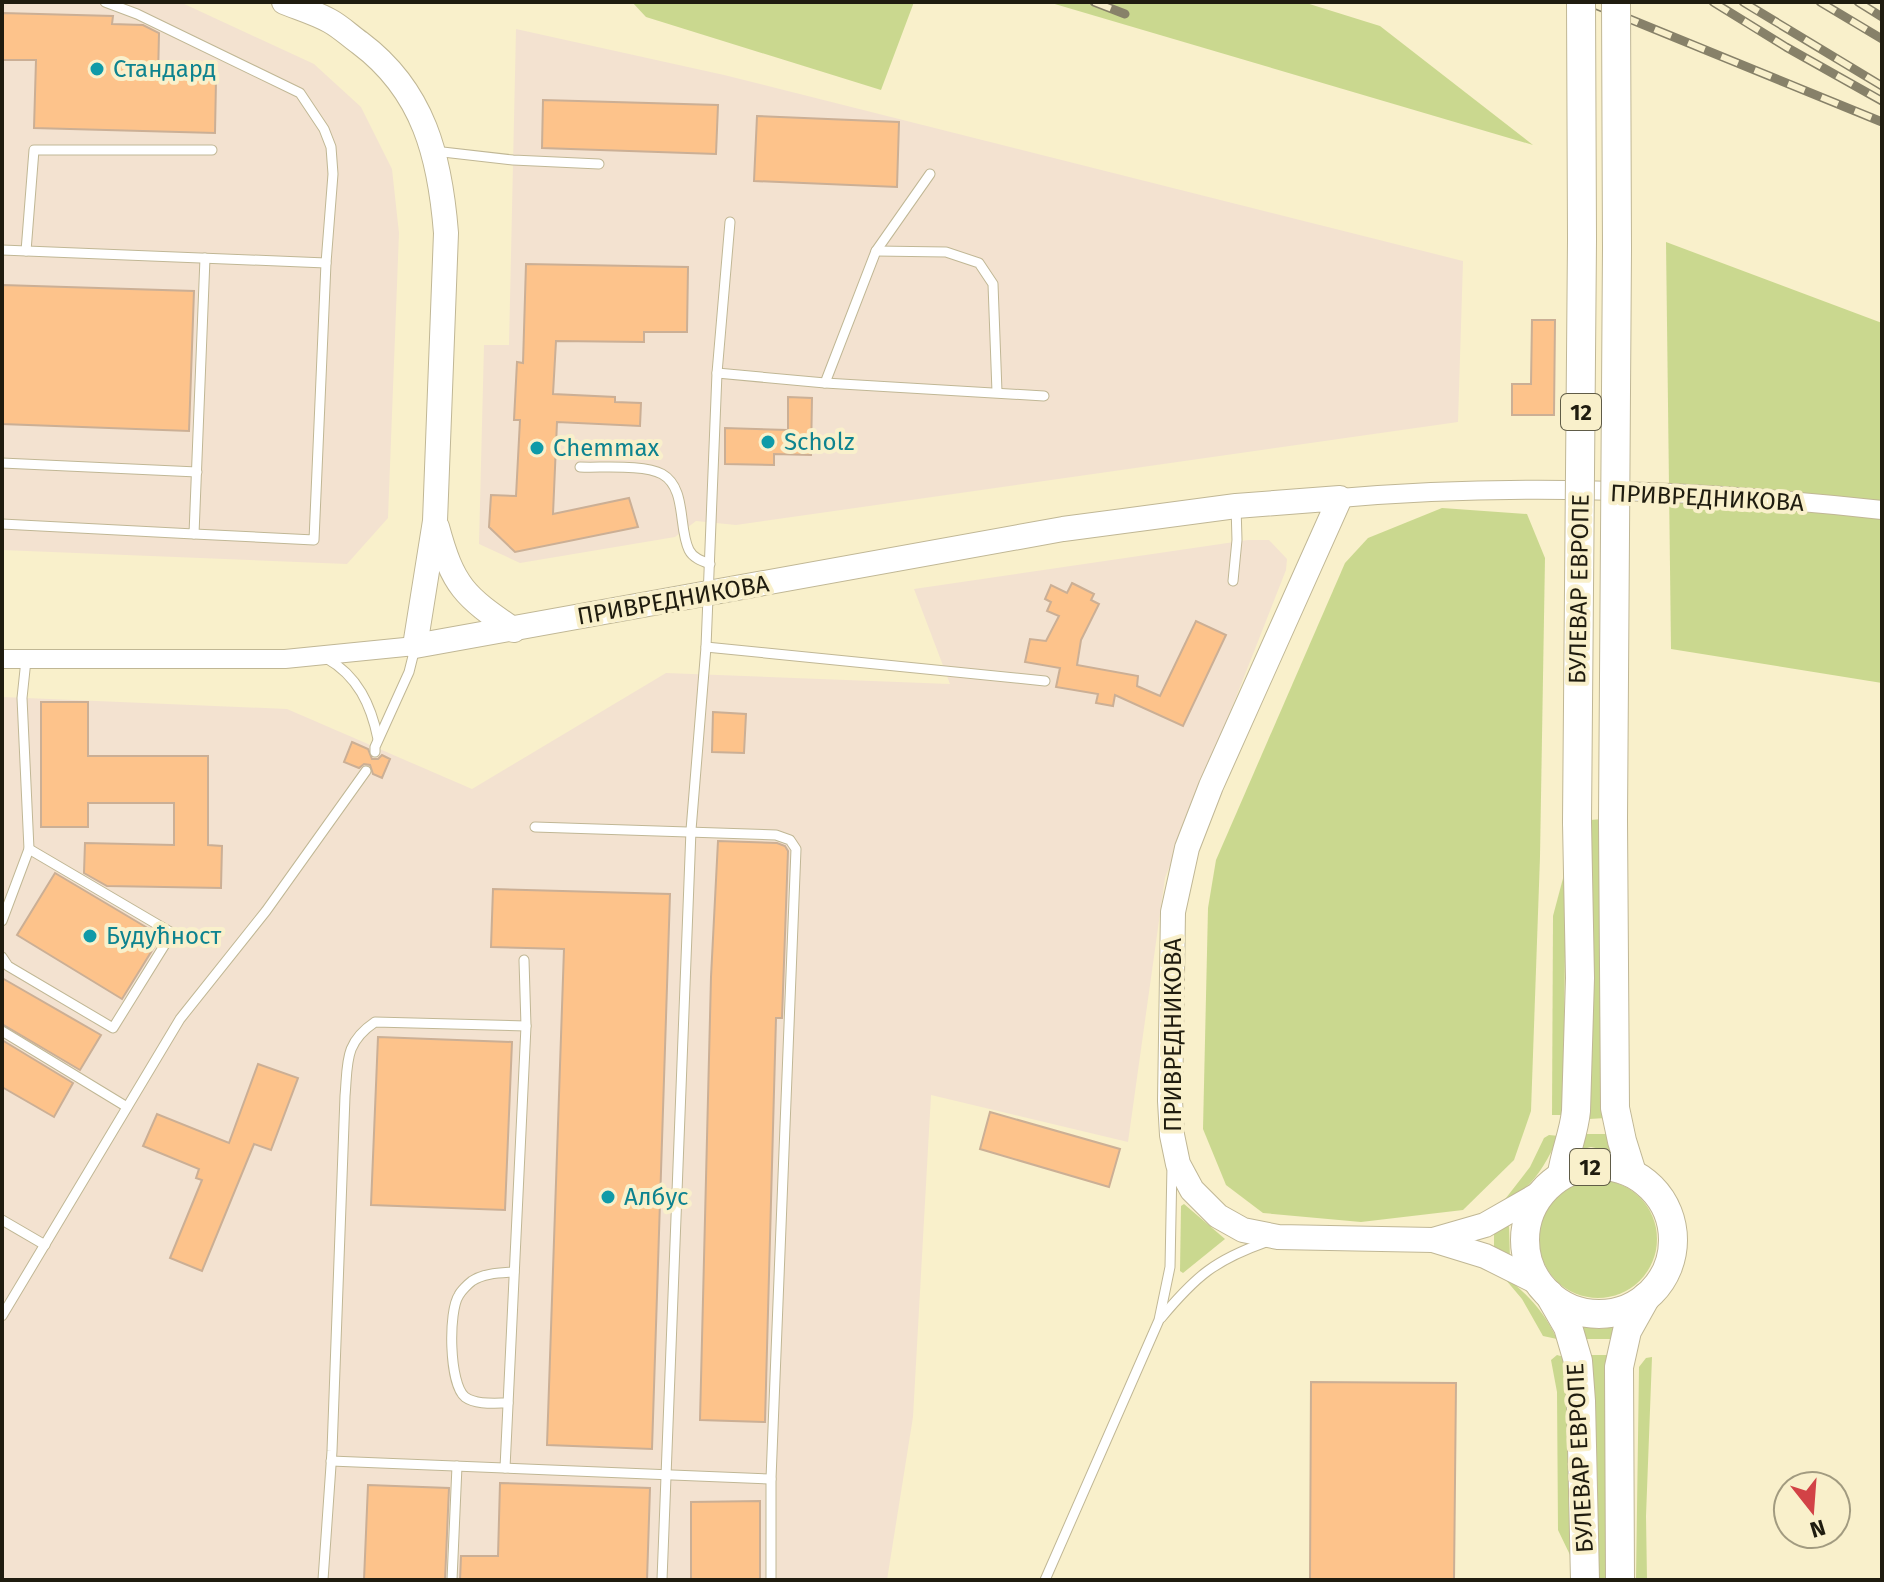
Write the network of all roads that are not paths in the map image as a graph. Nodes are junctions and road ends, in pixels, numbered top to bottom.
1 (105, 2) edge
2 (284, 2) edge
3 (1581, 2) edge
4 (1616, 2) edge
5 (212, 150) dead end
6 (434, 151) junction
7 (599, 164) dead end
8 (930, 174) dead end
9 (730, 222) dead end
10 (2, 250) edge
11 (26, 251) junction
12 (876, 251) junction
13 (205, 258) junction
14 (326, 263) junction
15 (717, 373) junction
16 (825, 383) junction
17 (997, 392) junction
18 (1044, 396) dead end
19 (2, 463) edge
20 (580, 467) dead end
21 (197, 472) junction
22 (1340, 498) junction
23 (1236, 506) junction
24 (1882, 510) edge
25 (435, 521) junction
26 (2, 524) edge
27 (194, 534) junction
28 (710, 564) junction
29 (1233, 581) dead end
30 (709, 593) junction
31 (514, 630) junction
32 (415, 646) junction
33 (706, 647) junction
34 (324, 656) junction
35 (2, 659) edge
36 (26, 660) junction
37 (1045, 681) dead end
38 (378, 739) junction
39 (375, 752) dead end
40 (366, 771) dead end
41 (535, 827) dead end
42 (691, 830) junction
43 (29, 849) junction
44 (2, 921) edge
45 (2, 957) edge
46 (524, 960) dead end
47 (526, 1026) junction
48 (2, 1031) edge
49 (127, 1107) junction
50 (1172, 1135) junction
51 (1632, 1173) junction
52 (1562, 1174) junction
53 (1539, 1194) junction
54 (2, 1220) edge
55 (1278, 1237) junction
56 (1433, 1240) junction
57 (45, 1245) junction
58 (514, 1272) junction
59 (1544, 1288) junction
60 (1646, 1297) junction
61 (2, 1316) edge
62 (1159, 1320) junction
63 (508, 1403) junction
64 (331, 1461) junction
65 (457, 1466) junction
66 (505, 1468) junction
67 (665, 1475) junction
68 (771, 1479) junction
69 (323, 1580) edge
70 (452, 1580) edge
71 (662, 1580) edge
72 (771, 1580) edge
73 (1045, 1580) edge
74 (1585, 1580) edge
75 (1620, 1580) edge

1 - 14 lane
2 - 6 street
3 - 52 main road, БУЛЕВАР ЕВРОПЕ / 12, bridge
4 - 51 main road, БУЛЕВАР ЕВРОПЕ / 12, bridge
5 - 11 lane
6 - 7 lane
6 - 25 street
8 - 12 lane
9 - 15 lane
10 - 11 lane
11 - 13 lane
12 - 16 lane
12 - 17 lane
13 - 14 lane
13 - 21 lane
14 - 27 lane
15 - 16 lane
15 - 28 lane
16 - 17 lane
17 - 18 lane
19 - 21 lane
20 - 28 lane
21 - 27 lane
22 - 23 street, ПРИВРЕДНИКОВА
22 - 24 street, ПРИВРЕДНИКОВА
22 - 50 street, ПРИВРЕДНИКОВА
23 - 29 lane
23 - 30 street, ПРИВРЕДНИКОВА
25 - 31 street
25 - 32 street
26 - 27 lane
28 - 30 lane
30 - 31 street, ПРИВРЕДНИКОВА
30 - 33 lane
31 - 32 street, ПРИВРЕДНИКОВА
32 - 34 street, ПРИВРЕДНИКОВА
32 - 38 lane
33 - 37 lane
33 - 42 lane
34 - 36 street, ПРИВРЕДНИКОВА
34 - 38 lane
35 - 36 street, ПРИВРЕДНИКОВА
36 - 43 lane
38 - 39 lane
40 - 49 lane
41 - 42 lane
42 - 67 lane
42 - 68 lane
43 - 44 lane
43 - 45 lane
46 - 47 lane
47 - 58 lane
47 - 64 lane
48 - 49 lane
49 - 57 lane
50 - 55 street
50 - 62 lane, ПРИВРЕДНИКОВА
51 - 52 main road, БУЛЕВАР ЕВРОПЕ / 12
51 - 60 main road, БУЛЕВАР ЕВРОПЕ / 12
52 - 53 main road, БУЛЕВАР ЕВРОПЕ / 12
53 - 56 street
53 - 59 main road, БУЛЕВАР ЕВРОПЕ / 12
54 - 57 lane
55 - 56 street
55 - 62 lane
56 - 59 street
57 - 61 lane
58 - 63 lane
58 - 63 lane
59 - 60 main road
59 - 74 main road, БУЛЕВАР ЕВРОПЕ / 12
60 - 75 main road, БУЛЕВАР ЕВРОПЕ / 12
62 - 73 lane, ПРИВРЕДНИКОВА
63 - 66 lane
64 - 65 lane
64 - 69 lane
65 - 66 lane
65 - 70 lane
66 - 67 lane
67 - 68 lane
67 - 71 lane
68 - 72 lane

